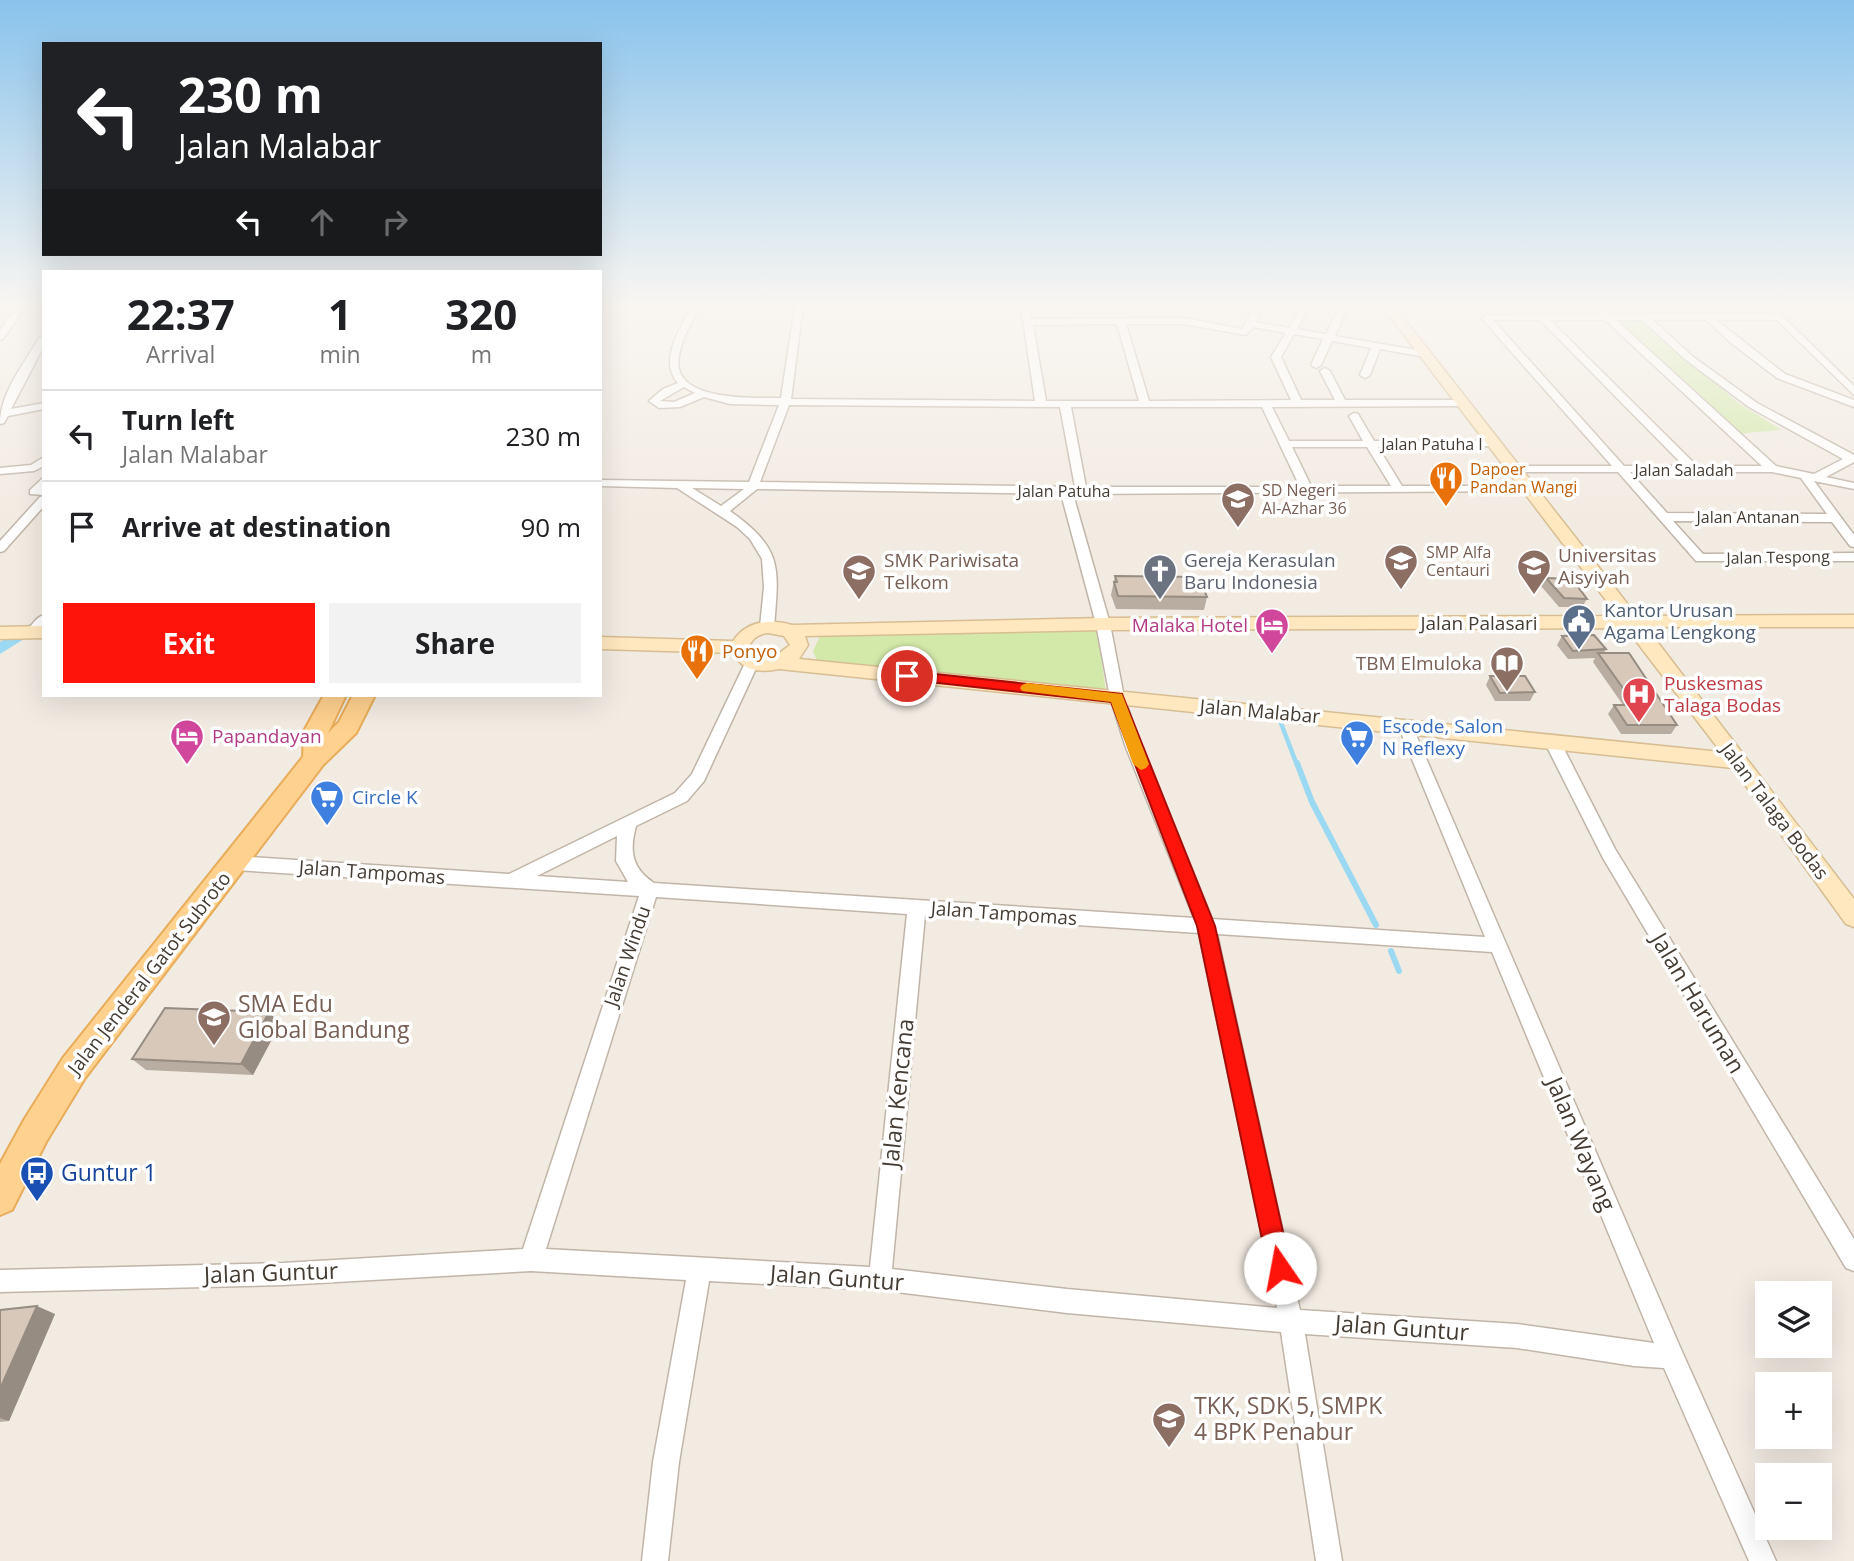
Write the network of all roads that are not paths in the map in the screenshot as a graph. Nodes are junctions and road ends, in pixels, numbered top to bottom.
1 (20, 379) edge
2 (680, 379) edge
3 (788, 379) edge
4 (1037, 379) edge
5 (1138, 379) edge
6 (1286, 379) edge
7 (1327, 379) edge
8 (1444, 379) edge
9 (1540, 379) edge
10 (1604, 379) edge
11 (1674, 379) edge
12 (1717, 379) edge
13 (1788, 379) edge
14 (1841, 379) edge
15 (683, 384) junction
16 (2, 387) dead end
17 (15, 387) junction
18 (1854, 392) edge
19 (701, 394) junction
20 (42, 395) edge
21 (785, 402) junction
22 (1463, 403) junction
23 (1041, 404) junction
24 (1065, 404) junction
25 (1145, 404) junction
26 (1266, 404) junction
27 (1298, 404) junction
28 (1342, 404) junction
29 (1854, 404) edge
30 (42, 406) edge
31 (30, 408) junction
32 (1354, 415) dead end
33 (1, 416) edge
34 (1285, 444) junction
35 (1371, 444) junction
36 (1494, 444) junction
37 (1852, 458) edge
38 (42, 464) edge
39 (1513, 469) junction
40 (1620, 470) junction
41 (1695, 470) junction
42 (1772, 470) junction
43 (0, 471) edge
44 (1810, 477) junction
45 (42, 482) edge
46 (602, 483) edge
47 (680, 486) junction
48 (1854, 486) edge
49 (752, 488) junction
50 (1398, 489) junction
51 (1528, 489) junction
52 (1307, 490) junction
53 (1066, 491) junction
54 (1081, 491) junction
55 (42, 492) edge
56 (42, 501) edge
57 (722, 510) junction
58 (1662, 517) junction
59 (1835, 518) junction
60 (1854, 543) edge
61 (0, 548) edge
62 (1854, 557) edge
63 (1854, 621) edge
64 (1630, 622) junction
65 (1103, 624) junction
66 (767, 627) junction
67 (39, 629) edge
68 (791, 631) junction
69 (0, 633) edge
70 (602, 643) edge
71 (740, 647) junction
72 (752, 662) junction
73 (780, 663) junction
74 (334, 697) edge
75 (363, 697) edge
76 (1116, 697) junction
77 (1405, 725) junction
78 (1552, 741) junction
79 (315, 759) junction
80 (1739, 761) junction
81 (629, 823) junction
82 (234, 863) junction
83 (509, 881) junction
84 (650, 890) junction
85 (917, 907) junction
86 (1854, 917) edge
87 (1206, 926) junction
88 (1498, 945) junction
89 (0, 1198) edge
90 (531, 1260) junction
91 (1854, 1261) edge
92 (699, 1270) junction
93 (880, 1279) junction
94 (0, 1281) edge
95 (1291, 1321) junction
96 (1671, 1356) junction
97 (655, 1561) edge
98 (1329, 1561) edge
99 (1763, 1561) edge

1 - 17 street
2 - 15 street
3 - 21 street
4 - 23 street
5 - 25 street
6 - 27 street
7 - 28 street
8 - 22 street, Jalan Talaga Bodas
9 - 40 street
10 - 41 street
11 - 42 street
12 - 37 street
13 - 29 street
14 - 18 street
15 - 19 street
15 - 19 street
16 - 17 street
17 - 33 street
19 - 21 street
20 - 31 street
21 - 23 street
21 - 49 street
22 - 28 street
22 - 36 street, Jalan Talaga Bodas
23 - 24 street
24 - 25 street
24 - 54 street
25 - 26 street
26 - 27 street
26 - 34 street
27 - 28 street
30 - 31 street
31 - 33 street
32 - 35 street, Jalan Patuha I
34 - 35 street, Jalan Patuha I
34 - 52 street
35 - 36 street, Jalan Patuha I
35 - 50 street, Jalan Patuha I
36 - 39 street, Jalan Talaga Bodas
37 - 44 street
38 - 43 street
39 - 40 street, Jalan Saladah
39 - 51 street, Jalan Talaga Bodas
40 - 41 street, Jalan Saladah
40 - 58 street
41 - 42 street, Jalan Saladah
42 - 44 street, Jalan Saladah
44 - 48 street, Jalan Saladah
44 - 59 street
45 - 55 street
46 - 47 street, Jalan Patuha
47 - 49 street, Jalan Patuha
47 - 57 street
49 - 53 street, Jalan Patuha
49 - 57 street
50 - 51 street, Jalan Patuha
50 - 52 street, Jalan Patuha
51 - 64 street, Jalan Talaga Bodas
52 - 54 street, Jalan Patuha
53 - 54 street, Jalan Patuha
53 - 65 street
56 - 61 street
57 - 66 street
58 - 59 street, Jalan Antanan
58 - 62 street, Jalan Tespong
59 - 60 street
63 - 64 street, Jalan Palasari
64 - 65 street, Jalan Palasari
64 - 80 street, Jalan Talaga Bodas
65 - 68 street
65 - 76 street
66 - 68 street
66 - 71 street
67 - 69 street
68 - 73 street
70 - 71 street
71 - 72 street
72 - 73 street
72 - 81 street
73 - 76 street, Jalan Malabar
74 - 79 main road
75 - 79 main road, Jalan Jenderal Gatot Subroto
76 - 77 street, Jalan Malabar
76 - 87 street
77 - 78 street, Jalan Malabar
77 - 88 street, Jalan Wayang
78 - 80 street, Jalan Malabar
78 - 91 street, Jalan Haruman
79 - 82 main road, Jalan Jenderal Gatot Subroto
80 - 86 street, Jalan Talaga Bodas
81 - 83 street, Jalan Tampomas
81 - 84 street, Jalan Windu
82 - 83 street, Jalan Tampomas
82 - 89 main road, Jalan Jenderal Gatot Subroto
83 - 84 street, Jalan Tampomas
84 - 85 street, Jalan Tampomas
84 - 90 street, Jalan Windu
85 - 87 street, Jalan Tampomas
85 - 93 street, Jalan Kencana
87 - 88 street, Jalan Tampomas
87 - 95 street
88 - 96 street, Jalan Wayang
90 - 92 street, Jalan Guntur
90 - 94 street, Jalan Guntur
92 - 93 street, Jalan Guntur
92 - 97 street
93 - 95 street, Jalan Guntur
95 - 96 street, Jalan Guntur
95 - 98 street
96 - 99 street, Jalan Wayang

